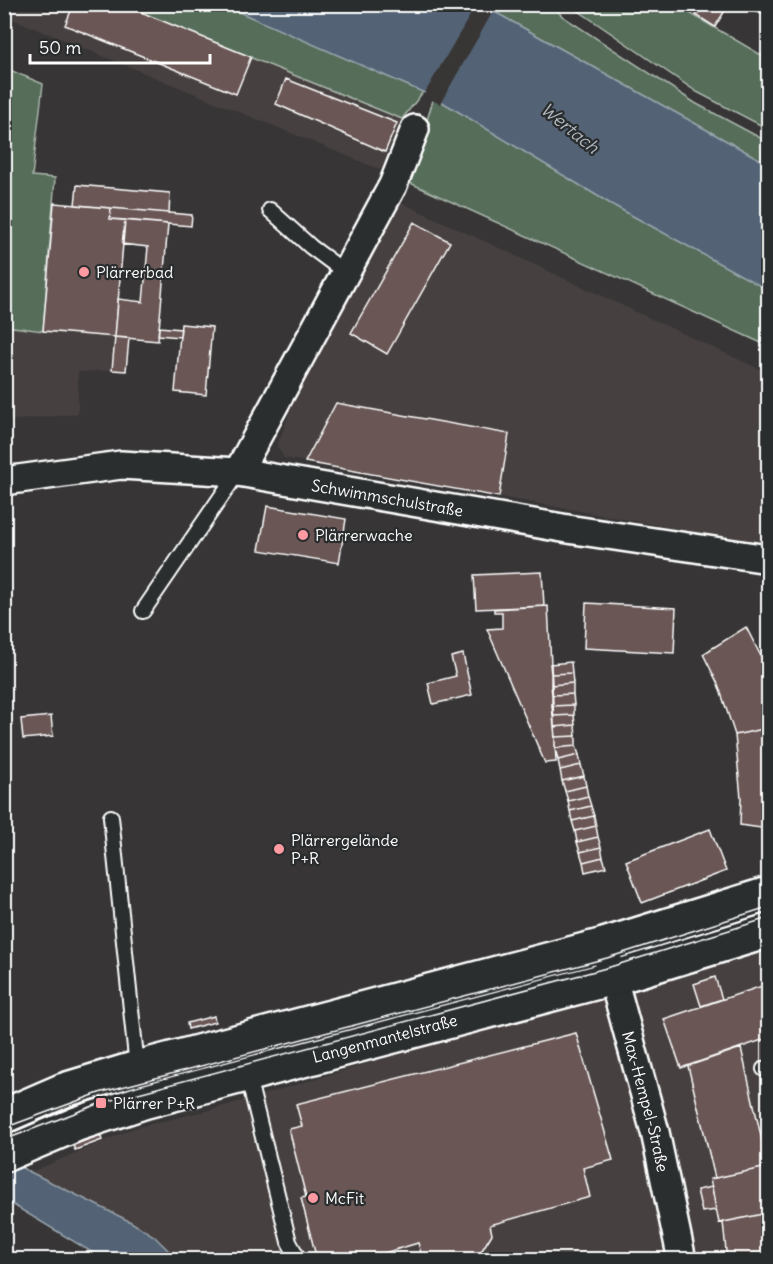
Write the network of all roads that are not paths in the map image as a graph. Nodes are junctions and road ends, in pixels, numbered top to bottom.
1 (415, 129) dead end
2 (270, 210) dead end
3 (346, 273) junction
4 (238, 472) junction
5 (4, 481) edge
6 (768, 558) edge
7 (143, 611) dead end
8 (111, 817) dead end
9 (768, 894) edge
10 (768, 931) edge
11 (604, 945) junction
12 (613, 978) junction
13 (243, 1059) junction
14 (140, 1086) junction
15 (4, 1116) edge
16 (4, 1155) edge
17 (298, 1256) edge
18 (682, 1260) edge

1 - 3 street
2 - 3 lane
3 - 4 street
4 - 5 street, Schwimmschulstraße
4 - 6 street, Schwimmschulstraße
4 - 7 lane
8 - 14 lane
9 - 11 main road, Langenmantelstraße
10 - 12 main road, Langenmantelstraße
11 - 12 street, Max-Hempel-Straße
11 - 13 main road, Langenmantelstraße
12 - 13 main road, Langenmantelstraße
12 - 18 street, Max-Hempel-Straße
13 - 14 main road, Langenmantelstraße
13 - 17 lane
14 - 15 main road, Langenmantelstraße
14 - 16 main road, Langenmantelstraße

